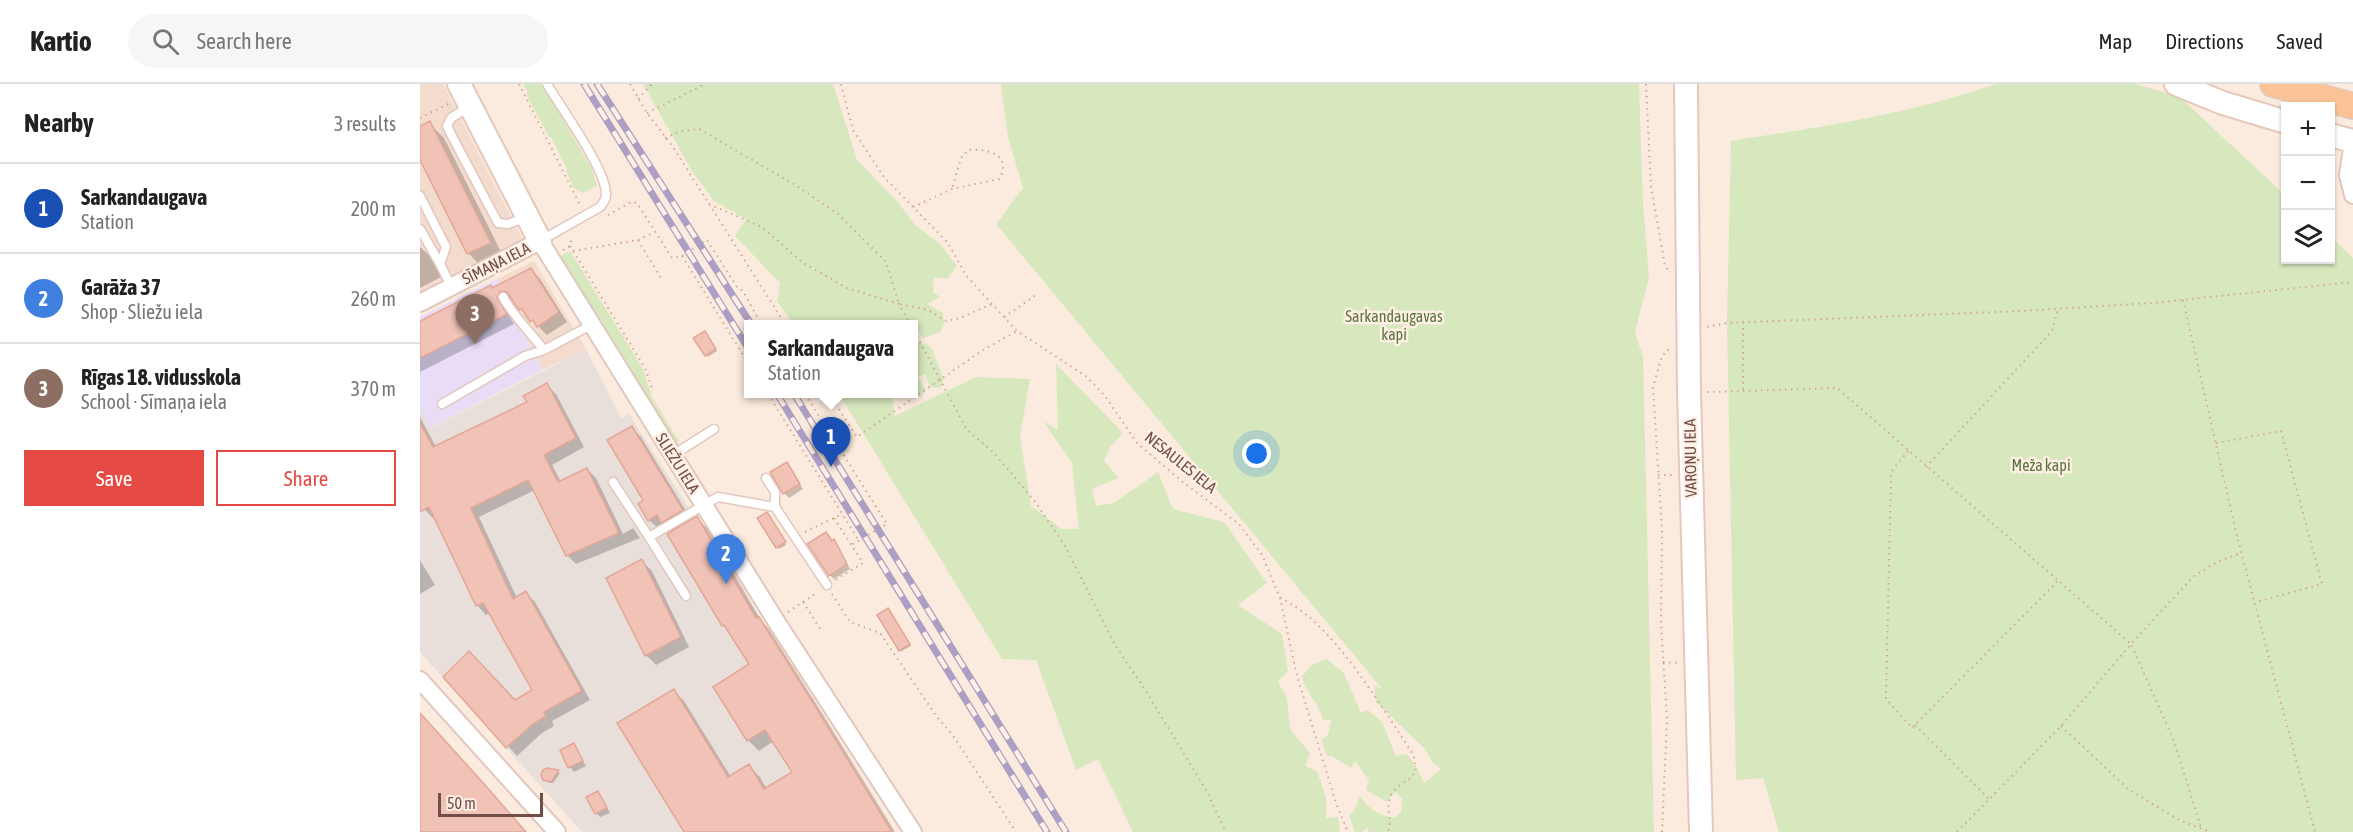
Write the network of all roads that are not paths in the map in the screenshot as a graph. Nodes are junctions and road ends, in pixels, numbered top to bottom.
1 (547, 84) edge
2 (1686, 84) edge
3 (2176, 84) edge
4 (2273, 84) edge
5 (462, 97) edge
6 (2353, 106) edge
7 (2281, 120) edge
8 (2335, 136) edge
9 (2353, 142) edge
10 (2353, 195) edge
11 (420, 196) edge
12 (526, 216) junction
13 (421, 233) edge
14 (545, 249) junction
15 (440, 264) junction
16 (451, 286) junction
17 (503, 297) dead end
18 (420, 303) edge
19 (591, 325) junction
20 (544, 351) junction
21 (442, 404) dead end
22 (714, 429) dead end
23 (673, 455) junction
24 (766, 478) dead end
25 (613, 482) dead end
26 (704, 504) junction
27 (775, 507) junction
28 (649, 537) junction
29 (827, 585) road end
30 (686, 596) dead end
31 (420, 680) edge
32 (910, 831) edge
33 (557, 832) edge
34 (1701, 832) edge

1 - 14 lane
2 - 34 street, VAROŅU IELA
3 - 7 street
4 - 6 main road
5 - 12 street, SLIEŽU IELA
5 - 12 lane
8 - 9 street
9 - 10 street
11 - 15 lane
12 - 14 street, SLIEŽU IELA
13 - 15 lane
14 - 16 street, SĪMAŅA IELA
14 - 19 street, SLIEŽU IELA
15 - 16 lane
16 - 18 street, SĪMAŅA IELA
17 - 20 lane
19 - 20 lane
19 - 23 street, SLIEŽU IELA
20 - 21 lane
22 - 23 lane
23 - 26 street, SLIEŽU IELA
24 - 27 lane
25 - 28 lane
26 - 27 lane
26 - 28 lane
26 - 32 street, SLIEŽU IELA
27 - 29 lane
28 - 30 lane
31 - 33 street

